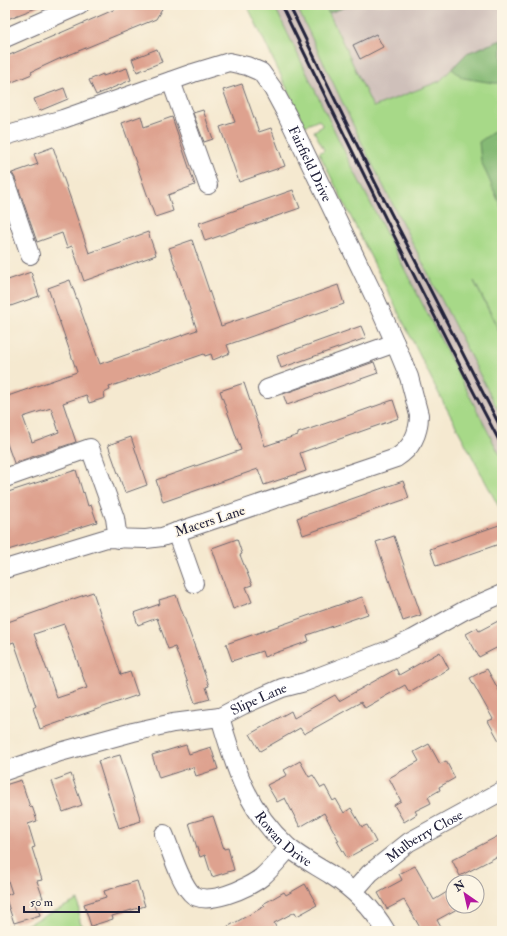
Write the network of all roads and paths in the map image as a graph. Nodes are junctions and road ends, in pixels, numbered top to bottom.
1 (80, 5) edge
2 (5, 38) edge
3 (171, 81) junction
4 (5, 136) edge
5 (5, 180) edge
6 (208, 185) dead end
7 (30, 255) dead end
8 (395, 343) junction
9 (267, 389) dead end
10 (408, 449) joint
11 (5, 478) edge
12 (176, 532) junction
13 (118, 539) junction
14 (5, 569) edge
15 (194, 583) dead end
16 (502, 594) edge
17 (220, 717) junction
18 (5, 771) edge
19 (502, 791) edge
20 (164, 834) dead end
21 (289, 848) junction
22 (354, 891) junction
23 (386, 931) edge

1 - 2 street
3 - 4 street, Fairfield Drive
3 - 6 street
3 - 8 street, Fairfield Drive
5 - 7 street
8 - 9 street
8 - 10 street, Fairfield Drive
10 - 12 street, Macers Lane
11 - 13 street
12 - 13 street, Macers Lane
12 - 15 street
13 - 14 street, Macers Lane
16 - 17 street, Slipe Lane
17 - 18 street, Slipe Lane
17 - 21 street, Rowan Drive
19 - 22 street, Mulberry Close
20 - 21 street
21 - 22 street, Rowan Drive
22 - 23 street, Rowan Drive

